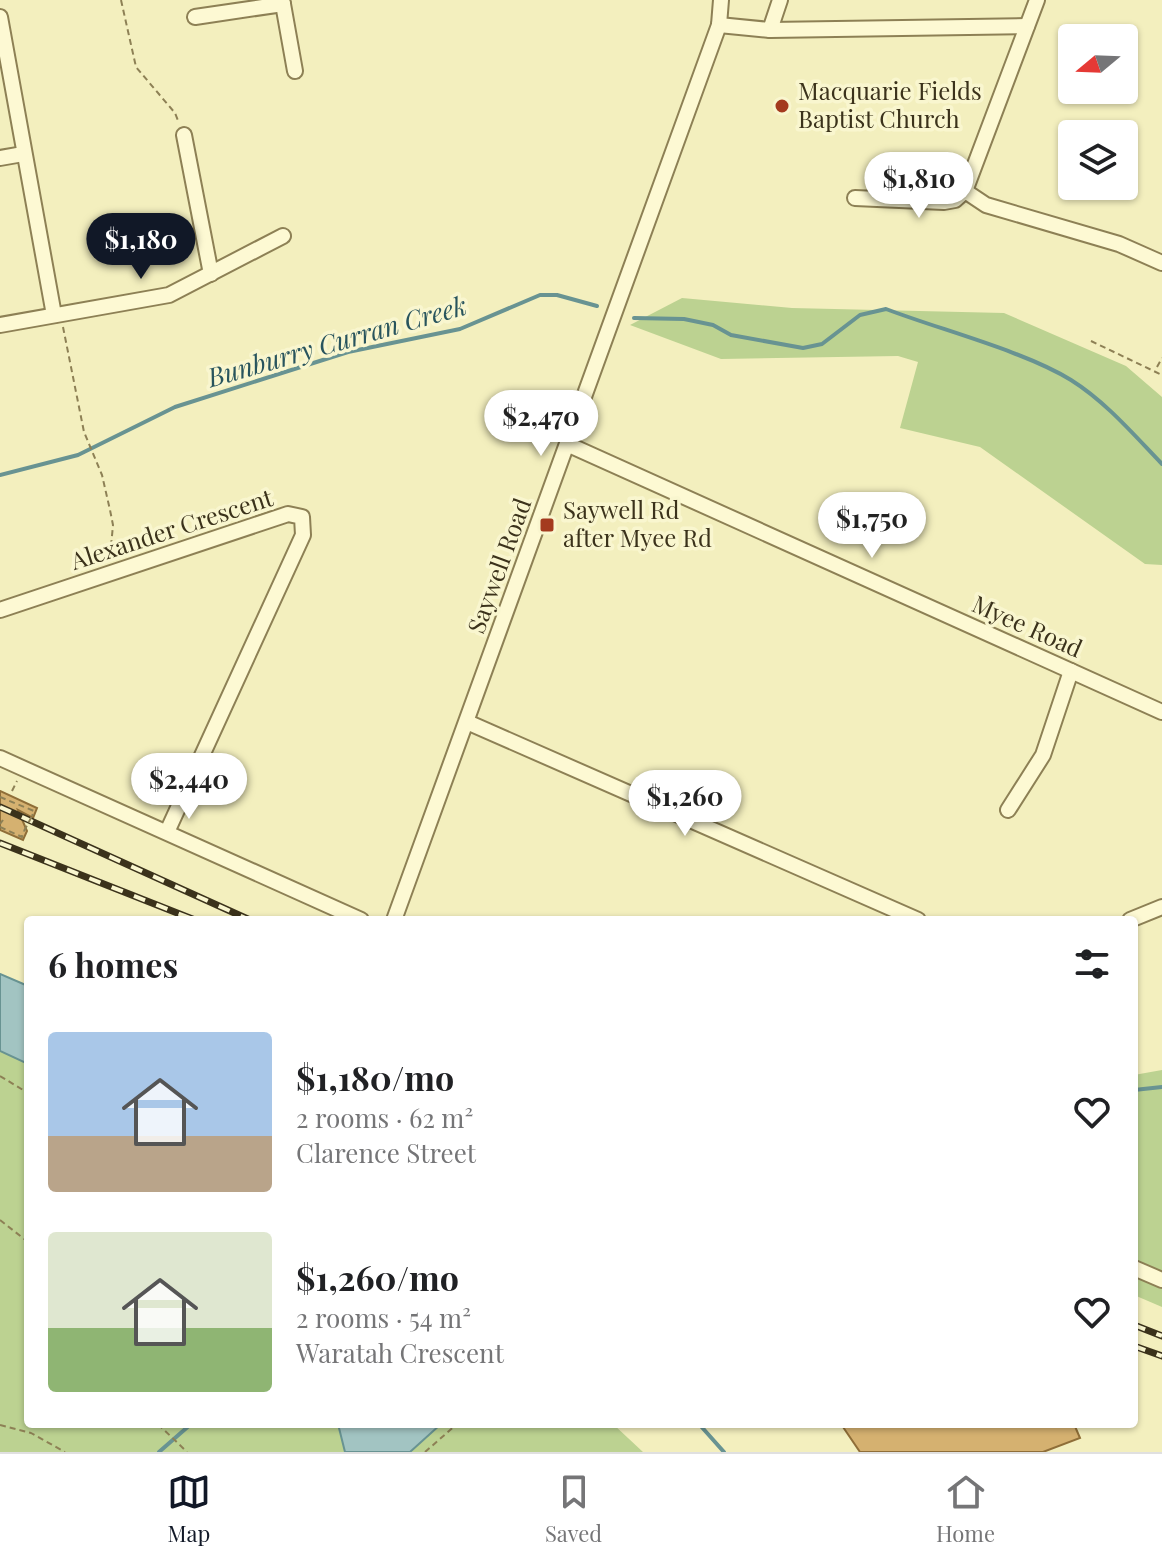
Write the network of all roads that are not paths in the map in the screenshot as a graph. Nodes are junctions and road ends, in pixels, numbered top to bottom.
1 (721, 0) edge
2 (780, 0) edge
3 (1037, 0) edge
4 (283, 2) edge
5 (0, 17) edge
6 (195, 17) dead end
7 (719, 25) junction
8 (1027, 26) junction
9 (770, 30) junction
10 (295, 71) dead end
11 (184, 135) road end
12 (23, 154) junction
13 (0, 158) edge
14 (965, 191) junction
15 (855, 198) dead end
16 (283, 236) dead end
17 (1162, 263) edge
18 (211, 274) junction
19 (54, 315) junction
20 (0, 325) edge
21 (567, 444) junction
22 (0, 610) edge
23 (1071, 671) junction
24 (1162, 712) edge
25 (467, 722) junction
26 (0, 758) edge
27 (1008, 810) dead end
28 (167, 832) junction
29 (1162, 907) edge
30 (352, 916) edge
31 (395, 916) edge
32 (909, 916) edge
33 (1138, 917) edge
34 (1138, 1270) edge
35 (1162, 1280) edge

1 - 7 street, Saywell Road
2 - 9 street
3 - 8 street
4 - 6 street
4 - 10 street
5 - 12 street
7 - 9 street
7 - 21 street, Saywell Road
8 - 9 street
8 - 14 street
11 - 18 street
12 - 13 street
12 - 19 street
14 - 15 street
14 - 17 street
16 - 18 street
18 - 19 street
19 - 20 street
21 - 23 street, Myee Road
21 - 25 street, Saywell Road
22 - 28 street, Alexander Crescent
23 - 24 street, Myee Road
23 - 27 street
25 - 31 street, Saywell Road
25 - 32 street
26 - 28 street
28 - 30 street
29 - 33 street
34 - 35 street

